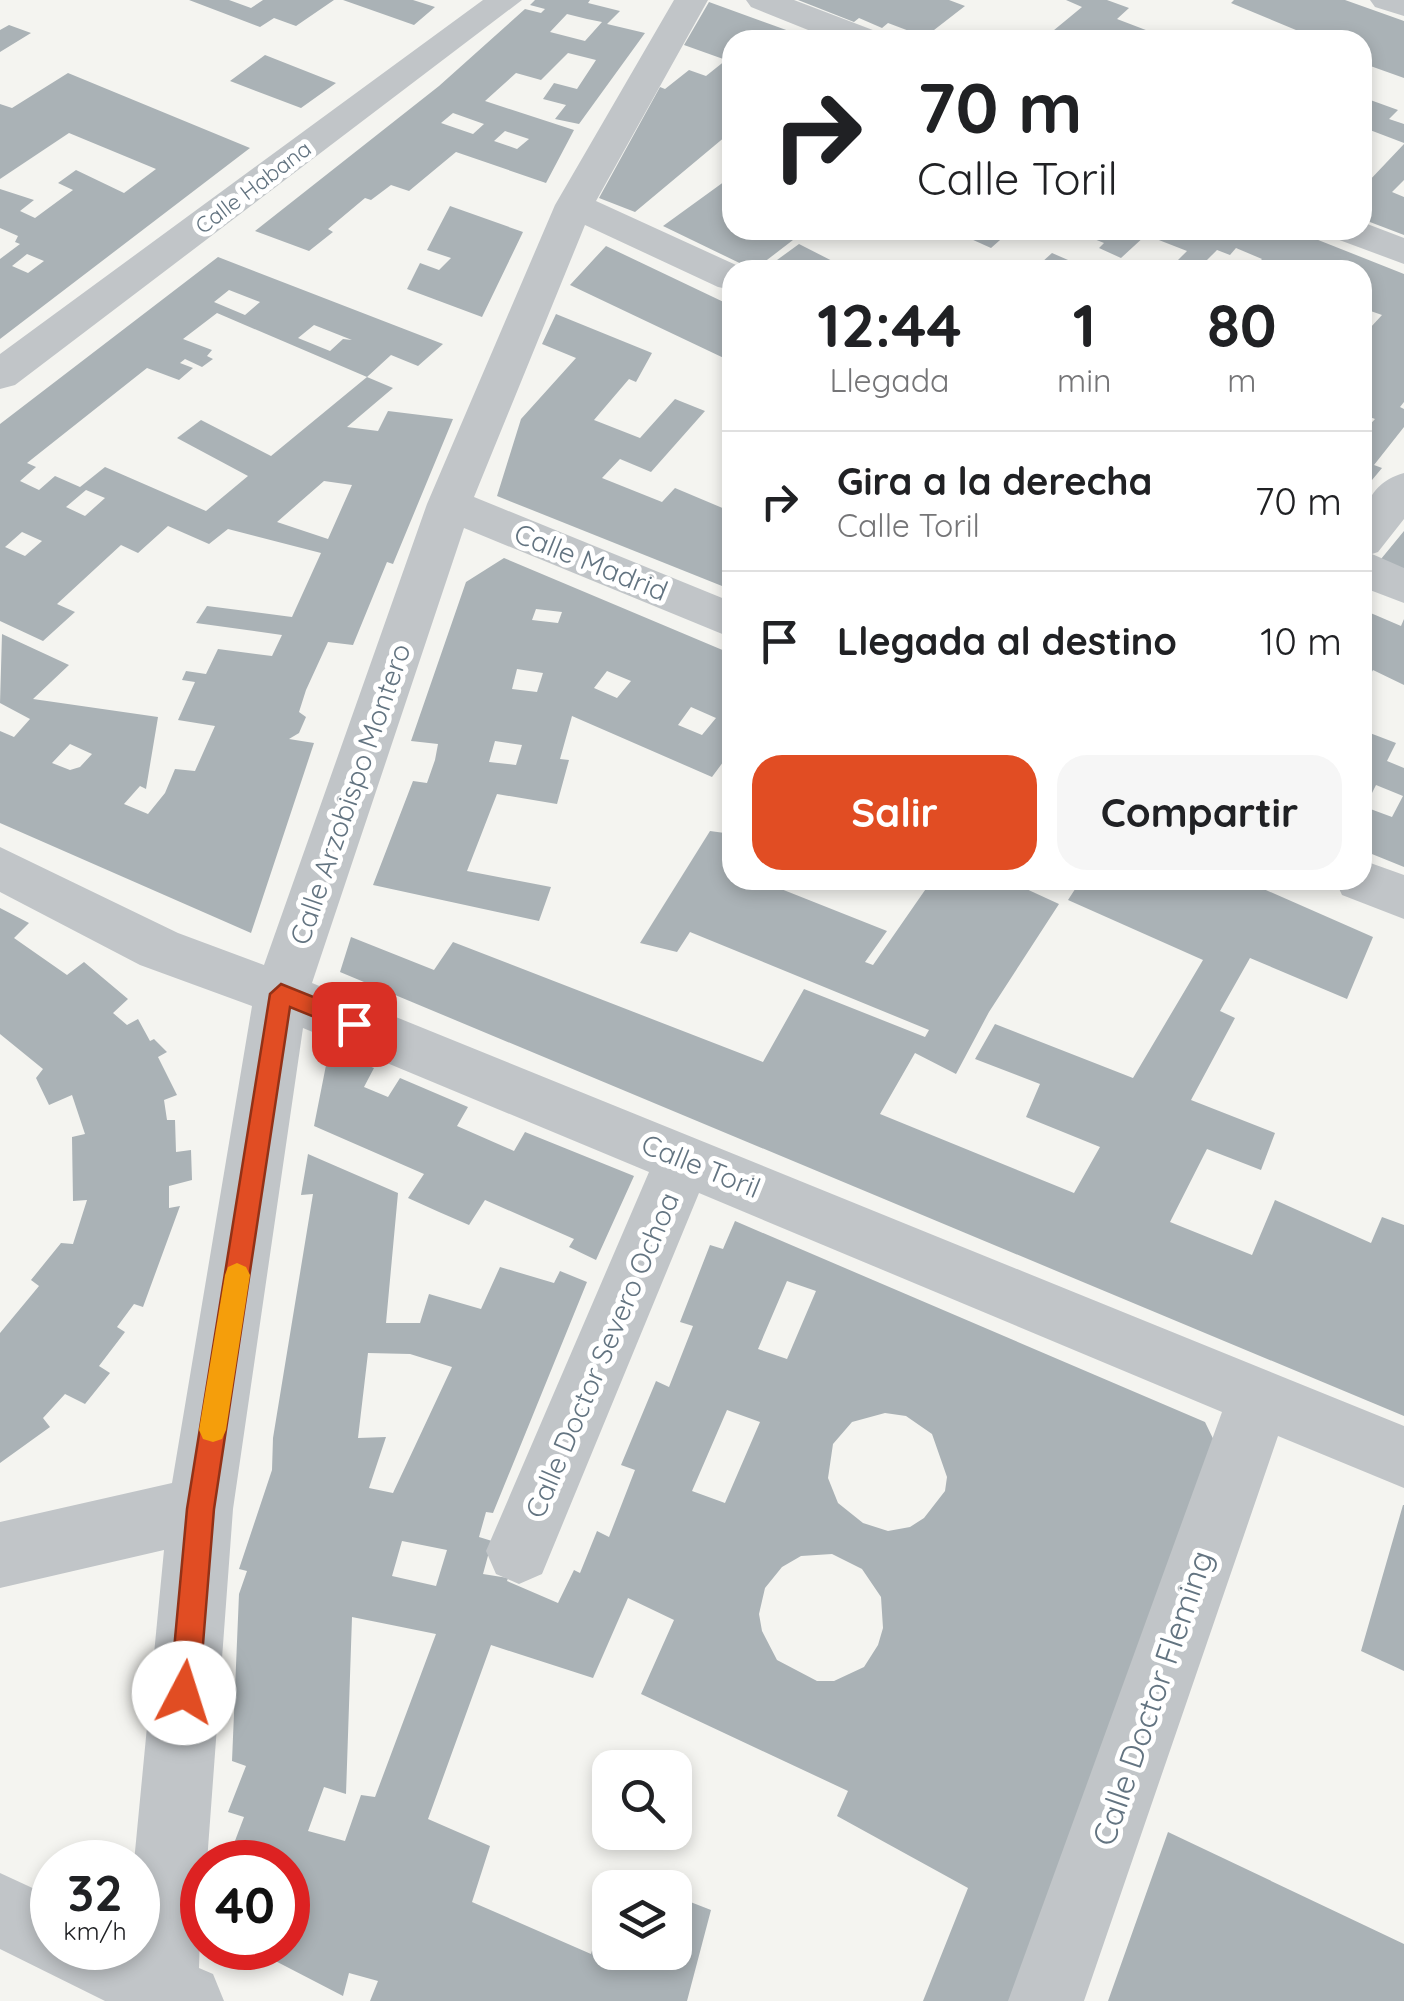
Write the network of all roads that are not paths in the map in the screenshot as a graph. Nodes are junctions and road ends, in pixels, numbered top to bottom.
1 (505, 0) edge
2 (691, 0) edge
3 (763, 0) edge
4 (1388, 0) edge
5 (1404, 6) edge
6 (839, 30) edge
7 (574, 205) junction
8 (1372, 239) edge
9 (1404, 252) edge
10 (722, 273) edge
11 (0, 375) edge
12 (1404, 488) edge
13 (449, 504) junction
14 (1372, 529) edge
15 (1372, 572) edge
16 (1404, 586) edge
17 (722, 617) edge
18 (0, 868) edge
19 (1372, 885) edge
20 (1404, 898) edge
21 (281, 994) junction
22 (684, 1159) junction
23 (1260, 1395) junction
24 (1404, 1457) edge
25 (200, 1509) junction
26 (519, 1551) dead end
27 (0, 1555) edge
28 (0, 1910) edge
29 (30, 1925) edge
30 (118, 1970) edge
31 (168, 1997) edge
32 (1046, 2001) edge

1 - 11 street, Calle Habana
2 - 7 street, Calle Arzobispo Montero
3 - 6 street
4 - 5 street
7 - 10 street
7 - 13 street, Calle Arzobispo Montero
8 - 9 street
12 - 14 street
13 - 17 street, Calle Madrid
13 - 21 street, Calle Arzobispo Montero
15 - 16 street
18 - 21 street, Calle Toril
19 - 20 street
21 - 22 street, Calle Toril
21 - 25 street, Calle Arzobispo Montero
22 - 23 street, Calle Toril
22 - 26 street, Calle Doctor Severo Ochoa
23 - 24 street, Calle Toril
23 - 32 street, Calle Doctor Fleming
25 - 27 street
25 - 31 street, Calle Arzobispo Montero
28 - 29 street
30 - 31 street

